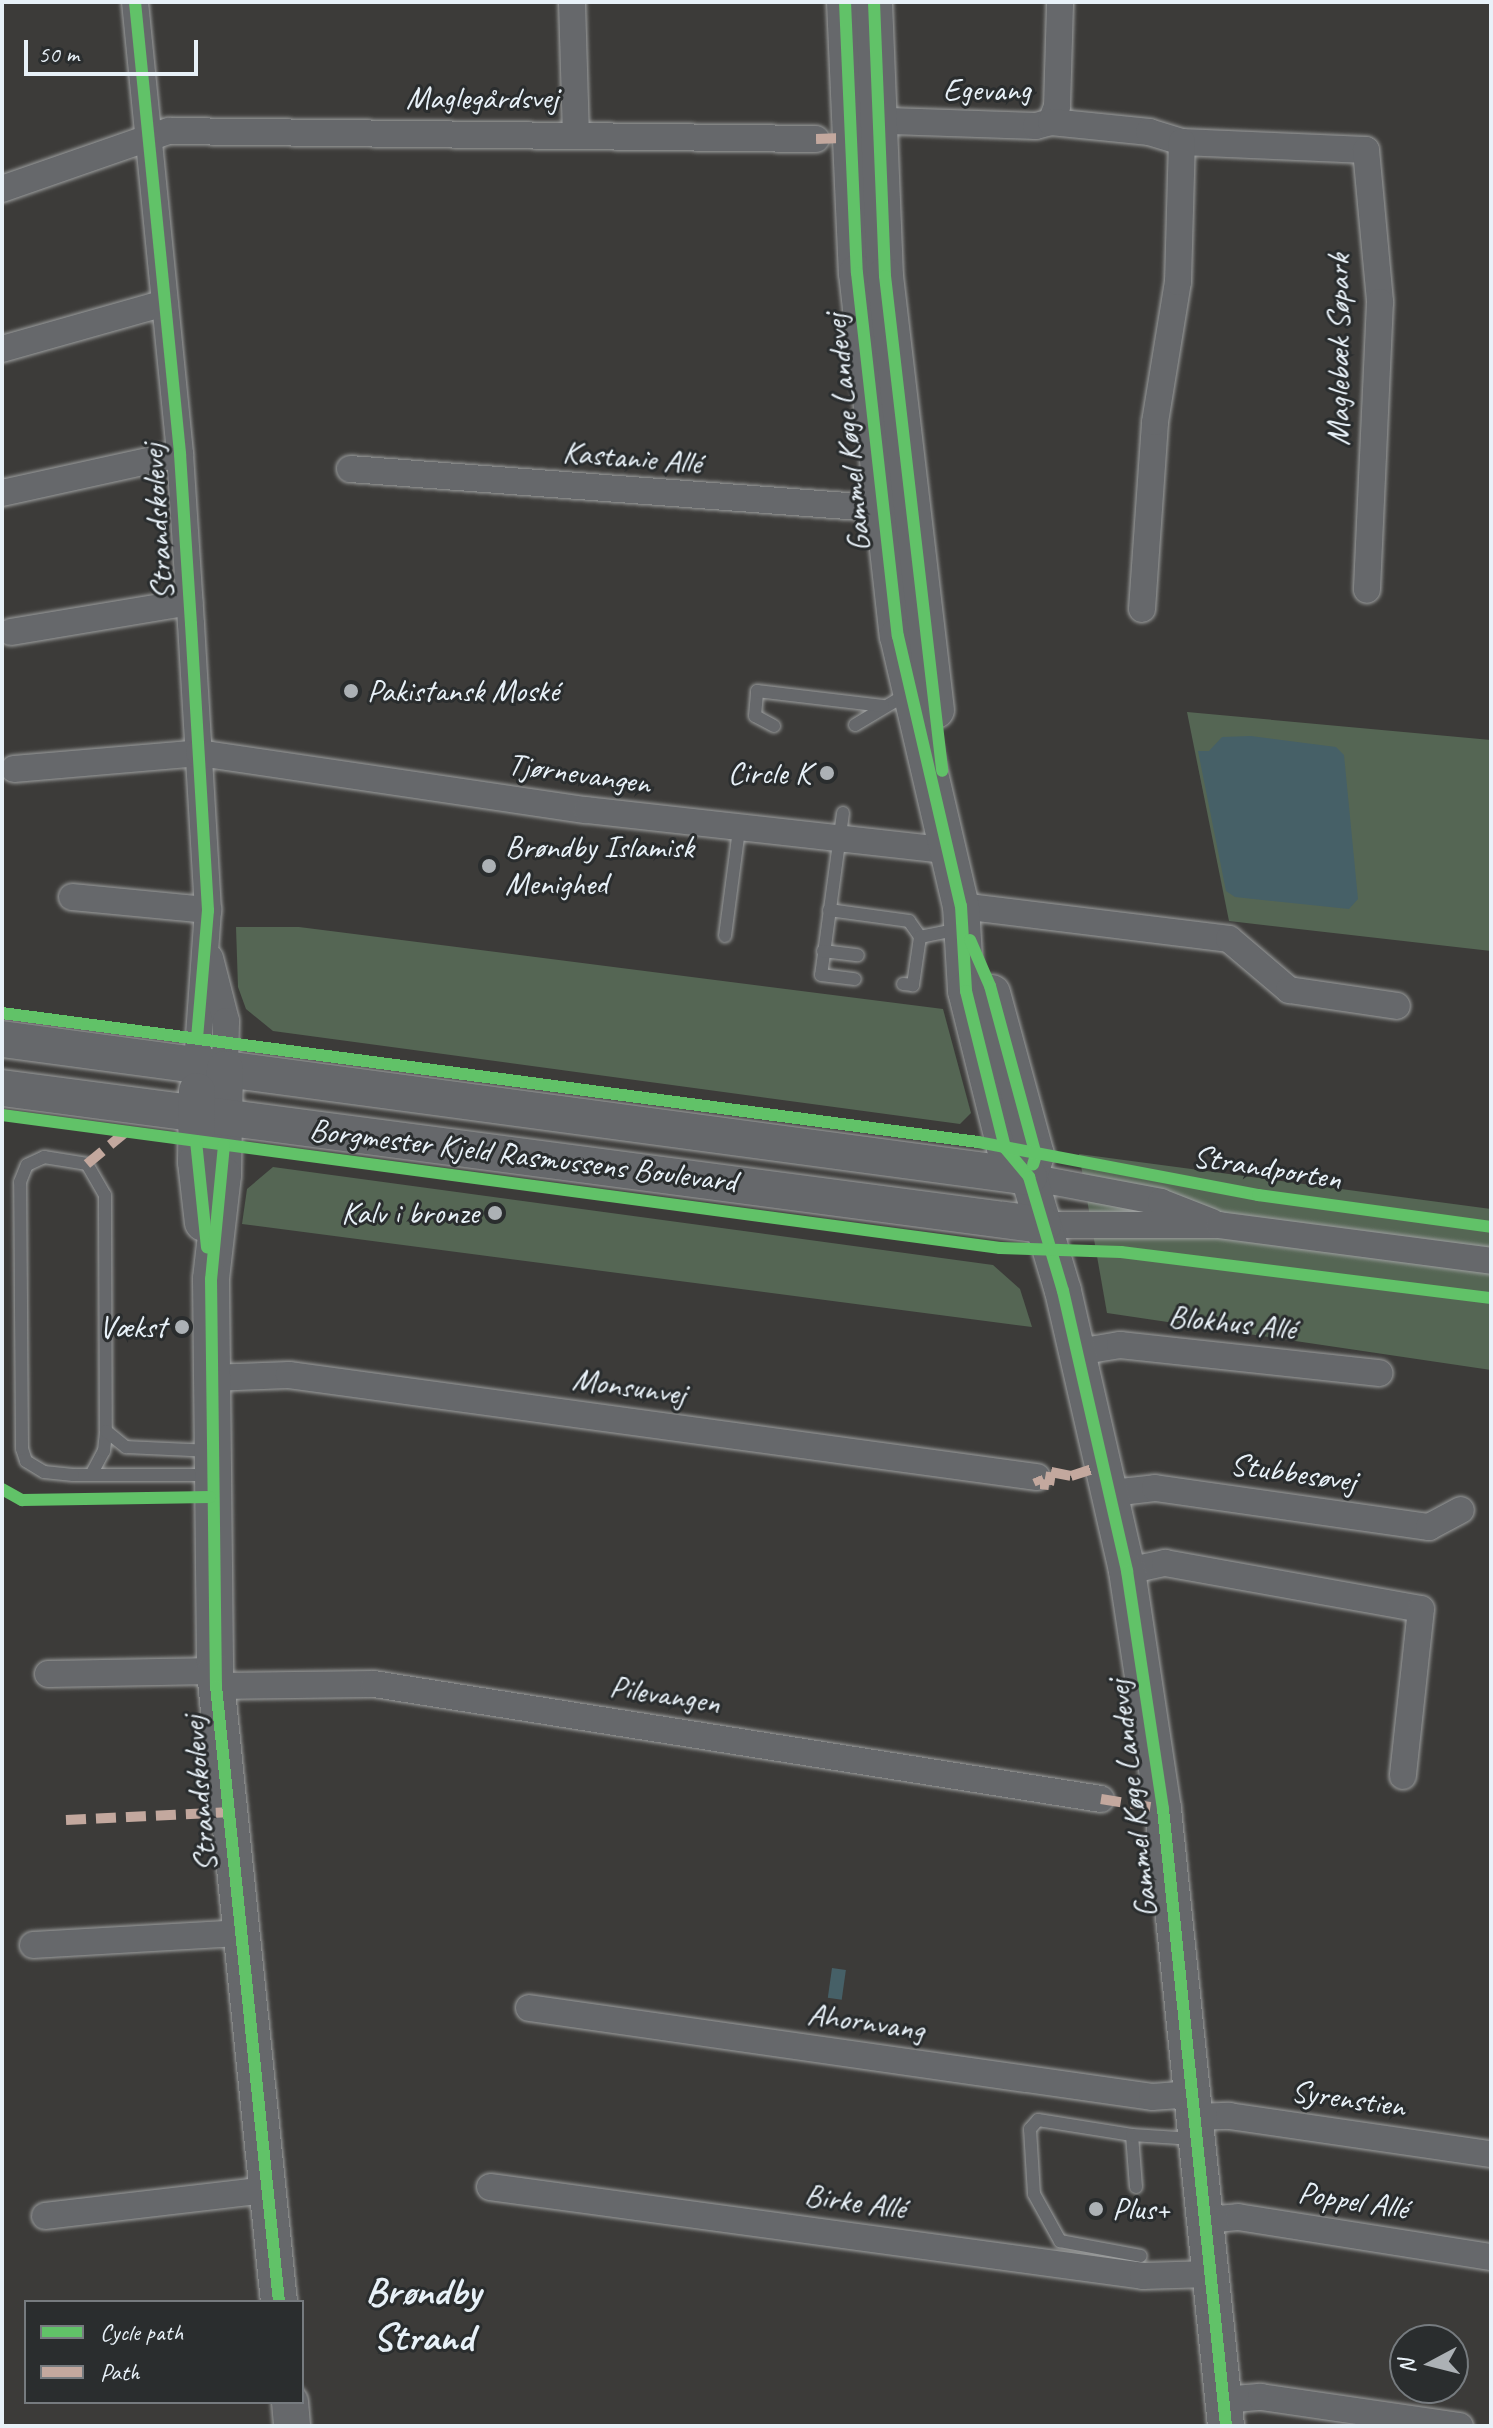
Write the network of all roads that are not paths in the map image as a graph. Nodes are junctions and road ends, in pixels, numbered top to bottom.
1 (135, 2) edge
2 (572, 2) edge
3 (845, 2) edge
4 (874, 2) edge
5 (1060, 2) edge
6 (862, 120) junction
7 (1051, 122) junction
8 (576, 133) junction
9 (148, 138) junction
10 (816, 139) dead end
11 (1182, 142) junction
12 (2, 189) edge
13 (165, 303) junction
14 (2, 349) edge
15 (180, 454) junction
16 (350, 469) dead end
17 (2, 493) edge
18 (895, 510) junction
19 (1367, 590) dead end
20 (190, 602) junction
21 (1142, 609) dead end
22 (11, 632) dead end
23 (897, 699) junction
24 (855, 725) dead end
25 (774, 726) dead end
26 (199, 753) junction
27 (14, 769) dead end
28 (843, 813) dead end
29 (739, 829) junction
30 (840, 841) junction
31 (950, 851) junction
32 (72, 897) dead end
33 (208, 910) junction
34 (829, 910) junction
35 (963, 917) junction
36 (725, 936) dead end
37 (920, 937) junction
38 (823, 951) junction
39 (858, 955) dead end
40 (855, 979) dead end
41 (903, 984) dead end
42 (1397, 1006) dead end
43 (2, 1039) edge
44 (211, 1067) junction
45 (2, 1088) edge
46 (210, 1117) junction
47 (1029, 1177) junction
48 (1043, 1225) junction
49 (1219, 1225) junction
50 (1491, 1261) edge
51 (1078, 1352) junction
52 (1379, 1373) dead end
53 (211, 1378) junction
54 (106, 1431) junction
55 (210, 1463) junction
56 (91, 1475) junction
57 (1037, 1477) dead end
58 (1112, 1493) junction
59 (1461, 1510) dead end
60 (1127, 1571) junction
61 (48, 1674) dead end
62 (215, 1678) junction
63 (1403, 1776) dead end
64 (1101, 1799) dead end
65 (239, 1933) junction
66 (33, 1945) dead end
67 (529, 2008) dead end
68 (1195, 2117) junction
69 (1132, 2135) junction
70 (1491, 2154) edge
71 (490, 2187) dead end
72 (1136, 2187) dead end
73 (267, 2190) junction
74 (45, 2216) dead end
75 (1205, 2220) junction
76 (1491, 2257) edge
77 (1141, 2258) junction
78 (1210, 2274) junction
79 (279, 2300) edge
80 (290, 2404) edge
81 (1225, 2413) edge
82 (292, 2426) edge
83 (1460, 2426) edge

1 - 9 street, Strandskolevej
2 - 8 street
3 - 6 street, Gammel Køge Landevej
4 - 6 street, Gammel Køge Landevej
5 - 7 street, Egevang
6 - 7 street, Egevang
6 - 18 street, Gammel Køge Landevej
7 - 11 street, Maglebæk Søpark
8 - 9 street, Maglegårdsvej
8 - 10 street, Maglegårdsvej
9 - 12 street
9 - 13 street, Strandskolevej
11 - 19 street, Maglebæk Søpark
11 - 21 street
13 - 14 street
13 - 15 street, Strandskolevej
15 - 17 street, Strandskolevej
15 - 20 street, Strandskolevej
16 - 18 street, Kastanie Allé
18 - 23 street, Gammel Køge Landevej
18 - 31 street, Gammel Køge Landevej
20 - 22 street, Strandskolevej
20 - 26 street, Strandskolevej
23 - 24 lane
23 - 25 lane
23 - 31 street, Gammel Køge Landevej
26 - 27 street
26 - 29 street, Tjørnevangen
26 - 33 street, Strandskolevej
28 - 30 lane
29 - 30 street, Tjørnevangen
29 - 36 lane
30 - 31 street, Tjørnevangen
30 - 34 lane
31 - 35 street, Gammel Køge Landevej
32 - 33 street
33 - 44 street, Strandskolevej
34 - 37 lane
34 - 38 lane
35 - 37 lane
35 - 42 street
35 - 47 street, Gammel Køge Landevej
37 - 41 lane
38 - 39 lane
38 - 40 lane
43 - 44 street, Borgmester Kjeld Rasmussens Boulevard
44 - 46 street, Strandskolevej
44 - 47 street, Borgmester Kjeld Rasmussens Boulevard
45 - 46 street, Borgmester Kjeld Rasmussens Boulevard
46 - 48 street, Borgmester Kjeld Rasmussens Boulevard
46 - 53 street, Strandskolevej
47 - 48 street, Gammel Køge Landevej
47 - 49 street, Strandporten
48 - 49 street, Strandporten
48 - 51 street, Gammel Køge Landevej
49 - 50 street, Strandporten
51 - 52 street, Blokhus Allé
51 - 58 street, Gammel Køge Landevej
53 - 55 street, Strandskolevej
53 - 57 street, Monsunvej
54 - 55 lane
54 - 56 lane
54 - 56 lane
55 - 56 lane
55 - 62 street, Strandskolevej
58 - 59 street, Stubbesøvej
58 - 60 street, Gammel Køge Landevej
60 - 63 street
60 - 68 street, Gammel Køge Landevej
61 - 62 street, Strandskolevej
62 - 64 street, Pilevangen
62 - 65 street, Strandskolevej
65 - 66 street
65 - 73 street, Strandskolevej
67 - 68 street, Ahornvang
68 - 69 lane
68 - 70 street, Syrenstien
68 - 75 street, Gammel Køge Landevej
69 - 72 lane
69 - 77 lane
71 - 77 street, Birke Allé
73 - 74 street
73 - 79 street, Strandskolevej
75 - 76 street, Poppel Allé
75 - 78 street, Gammel Køge Landevej
77 - 78 street, Birke Allé
78 - 81 street, Gammel Køge Landevej
80 - 82 street
81 - 83 street, Gammel Køge Landevej

